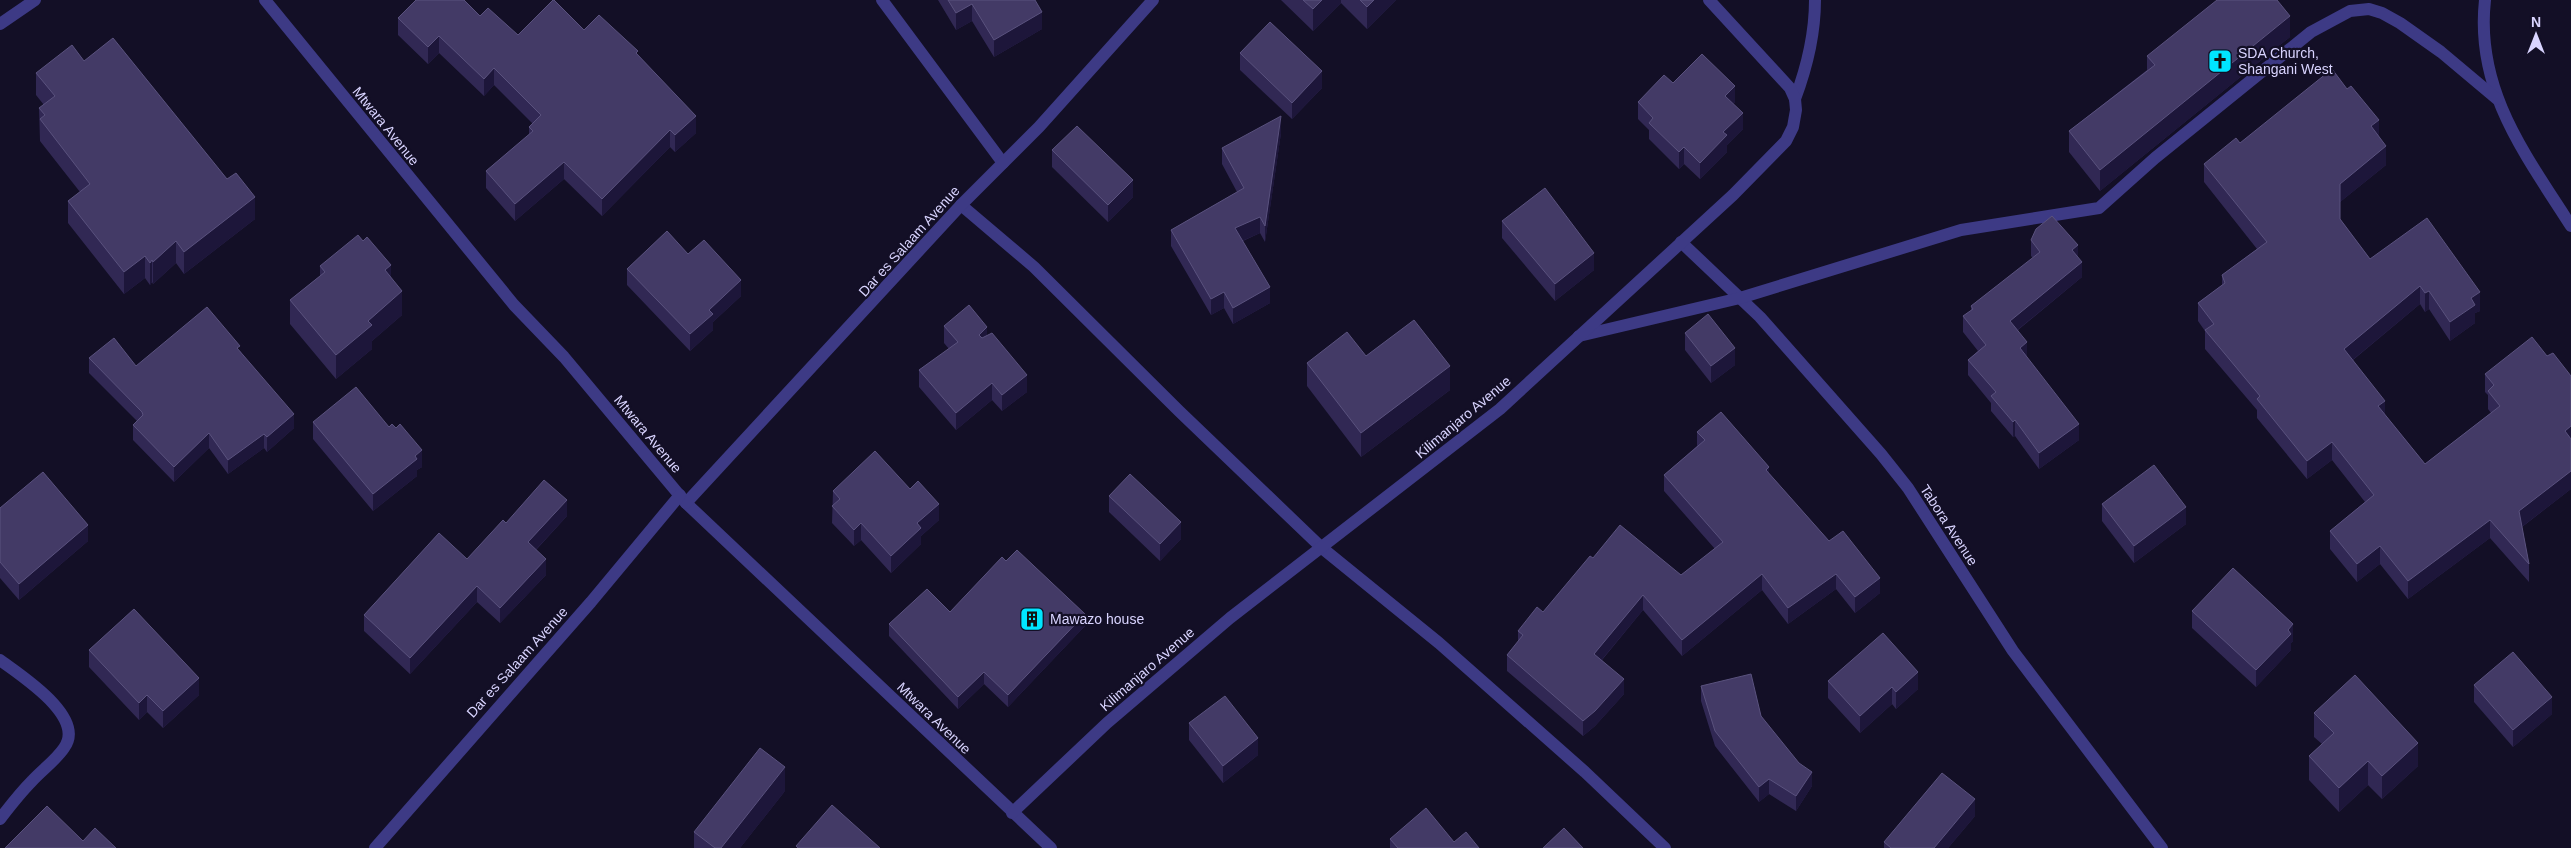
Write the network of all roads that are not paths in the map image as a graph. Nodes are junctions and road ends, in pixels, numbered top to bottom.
1 (35, 0) edge
2 (265, 0) edge
3 (882, 0) edge
4 (1153, 0) edge
5 (1709, 0) edge
6 (1815, 0) edge
7 (2485, 0) edge
8 (0, 24) edge
9 (1795, 99) junction
10 (2497, 99) junction
11 (1003, 163) junction
12 (961, 205) junction
13 (2571, 226) edge
14 (1681, 242) junction
15 (1740, 298) junction
16 (1577, 337) junction
17 (683, 499) junction
18 (1322, 548) junction
19 (0, 660) edge
20 (1012, 813) junction
21 (0, 819) edge
22 (375, 848) edge
23 (1051, 848) edge
24 (1665, 848) edge
25 (2162, 848) edge

1 - 8 street
2 - 17 street, Mtwara Avenue
3 - 11 street
4 - 11 street, Dar es Salaam Avenue
5 - 9 street
6 - 9 street, Kilimanjaro Avenue
7 - 10 street
9 - 14 street, Kilimanjaro Avenue
10 - 13 street
10 - 15 street
11 - 12 street, Dar es Salaam Avenue
12 - 17 street, Dar es Salaam Avenue
12 - 18 street
14 - 15 street, Tabora Avenue
14 - 16 street, Kilimanjaro Avenue
15 - 16 street
15 - 25 street, Tabora Avenue
16 - 18 street, Kilimanjaro Avenue
17 - 20 street, Mtwara Avenue
17 - 22 street, Dar es Salaam Avenue
18 - 20 street, Kilimanjaro Avenue
18 - 24 street
19 - 21 street
20 - 23 street, Mtwara Avenue

